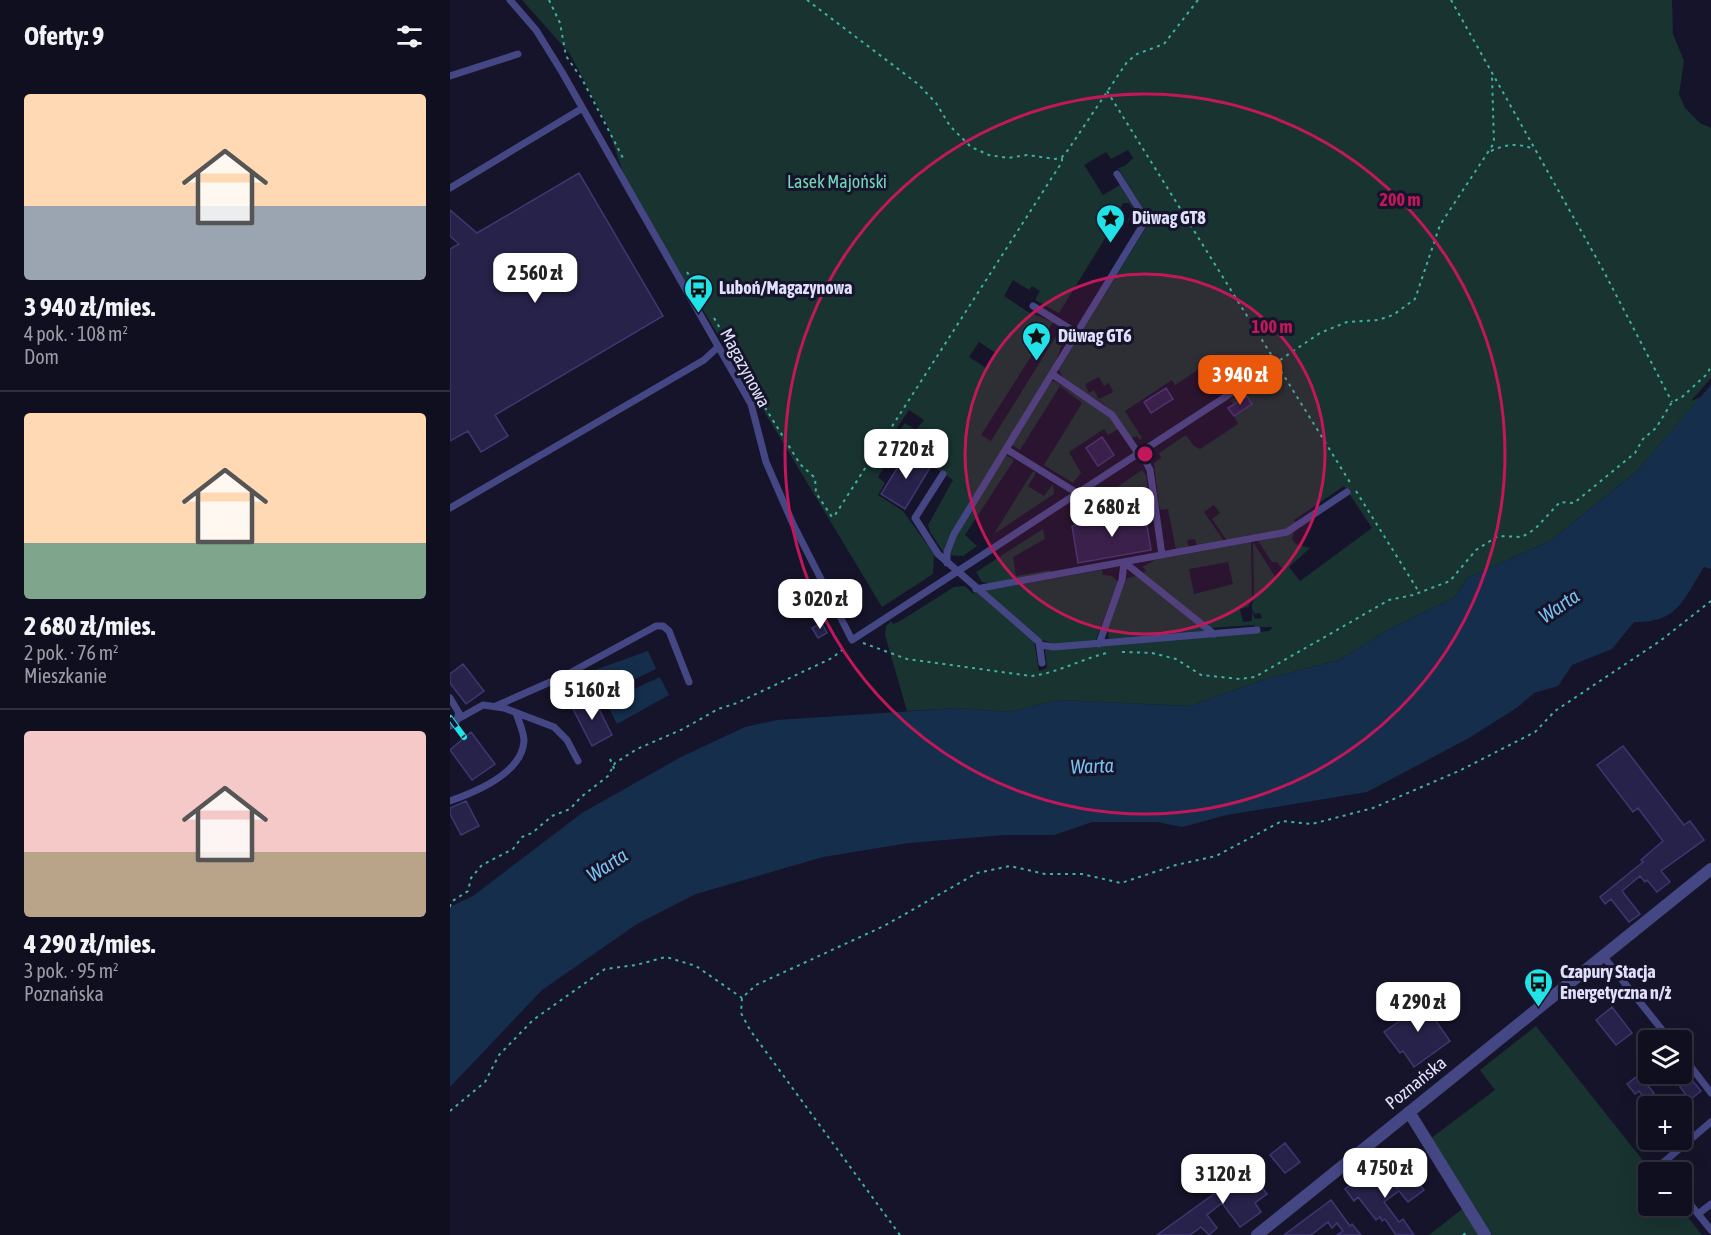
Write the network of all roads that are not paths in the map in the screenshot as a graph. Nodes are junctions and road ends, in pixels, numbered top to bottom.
1 (510, 0) edge
2 (518, 54) dead end
3 (450, 76) edge
4 (581, 109) junction
5 (1117, 174) dead end
6 (450, 188) edge
7 (1033, 306) dead end
8 (1077, 333) junction
9 (717, 347) junction
10 (1273, 366) dead end
11 (1052, 374) junction
12 (1006, 449) junction
13 (1140, 452) junction
14 (943, 474) dead end
15 (1347, 492) dead end
16 (1077, 493) junction
17 (450, 508) edge
18 (1162, 555) junction
19 (1124, 562) junction
20 (947, 563) junction
21 (956, 571) junction
22 (976, 589) junction
23 (1257, 630) dead end
24 (1214, 634) junction
25 (1099, 644) junction
26 (1040, 645) junction
27 (1042, 663) dead end
28 (689, 682) dead end
29 (450, 698) edge
30 (496, 706) junction
31 (516, 713) junction
32 (458, 719) junction
33 (450, 726) edge
34 (578, 761) dead end
35 (450, 801) edge
36 (1711, 869) edge
37 (1603, 956) junction
38 (1662, 1030) edge
39 (1692, 1068) edge
40 (1711, 1093) edge
41 (1409, 1112) junction
42 (1711, 1122) edge
43 (1664, 1162) edge
44 (1711, 1204) edge
45 (1692, 1206) edge
46 (1698, 1214) junction
47 (1711, 1230) edge
48 (1257, 1235) edge
49 (1485, 1235) edge

1 - 4 lane, Magazynowa
2 - 3 lane
4 - 6 lane
4 - 9 lane, Magazynowa
5 - 8 lane
7 - 8 lane
8 - 11 lane
9 - 17 lane
9 - 21 lane, Magazynowa
10 - 13 lane
11 - 12 lane
11 - 13 lane
12 - 16 lane
12 - 20 lane
13 - 16 lane
13 - 18 lane
14 - 20 lane
15 - 18 lane
16 - 21 lane
18 - 19 lane
19 - 22 lane
19 - 24 lane
19 - 25 lane
20 - 21 lane
21 - 22 lane
22 - 26 lane
23 - 24 lane
24 - 25 lane
25 - 26 lane
26 - 27 lane
28 - 30 lane
29 - 32 lane
30 - 31 lane
30 - 32 lane
31 - 34 lane
31 - 35 lane
32 - 33 lane
36 - 37 street, Poznańska
37 - 38 lane
37 - 41 street, Poznańska
39 - 40 lane
41 - 48 street, Poznańska
41 - 49 street
42 - 43 lane
44 - 46 lane
45 - 46 lane
46 - 47 lane

